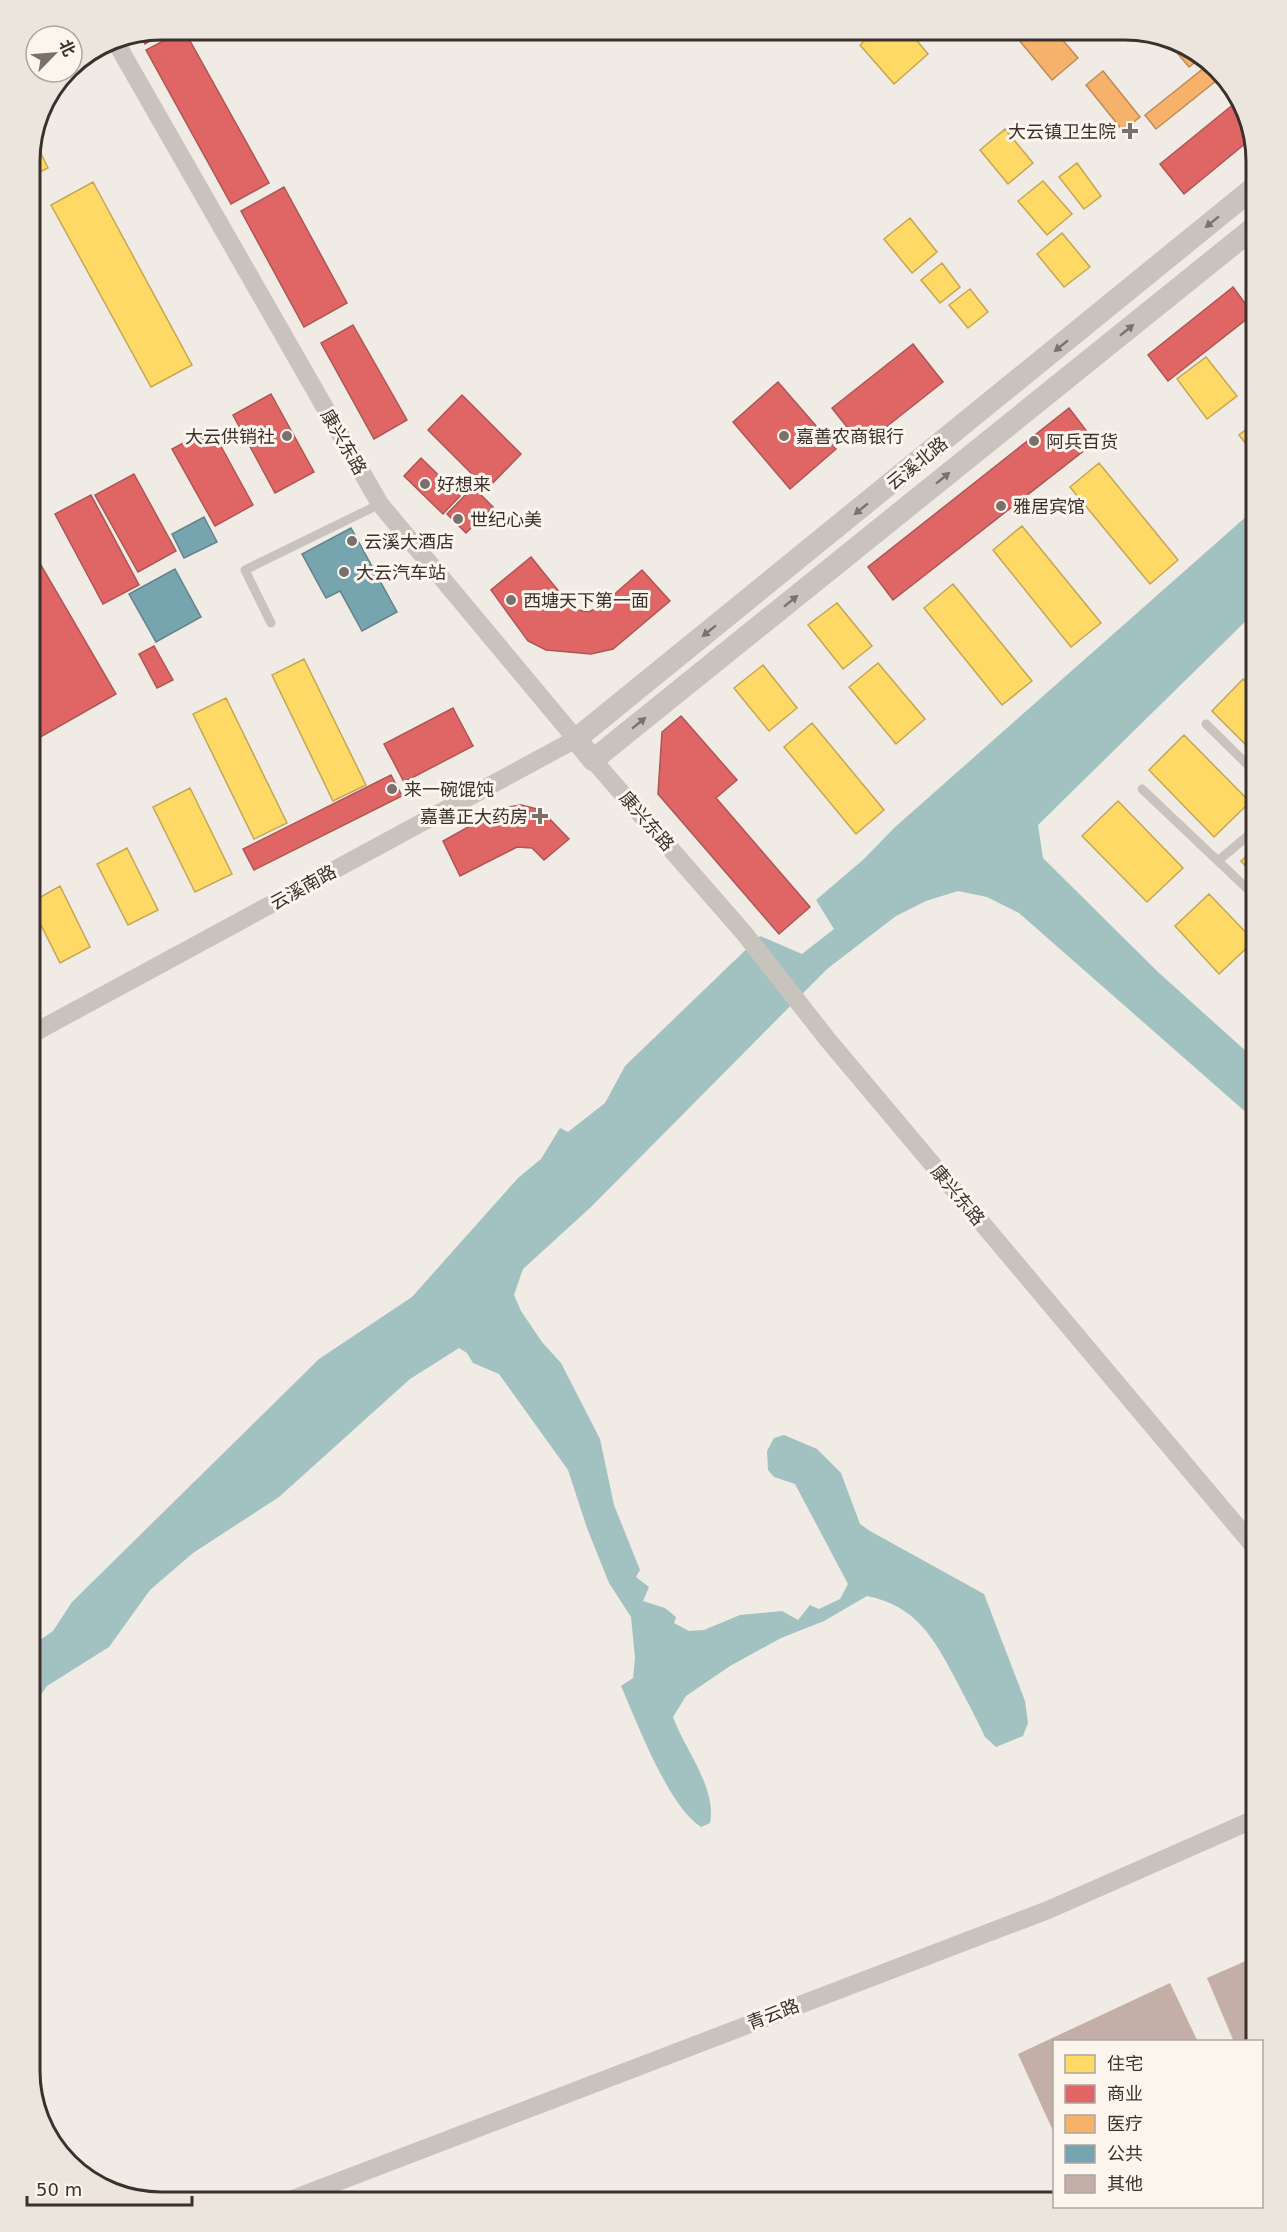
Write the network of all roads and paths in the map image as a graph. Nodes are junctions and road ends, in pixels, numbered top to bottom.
1 (119, 48) edge
2 (1246, 194) edge
3 (1246, 234) edge
4 (380, 504) junction
5 (271, 623) dead end
6 (1206, 724) dead end
7 (576, 739) junction
8 (593, 760) junction
9 (1246, 763) edge
10 (1142, 789) dead end
11 (1246, 837) edge
12 (1219, 860) junction
13 (1246, 887) edge
14 (41, 1029) edge
15 (1246, 1537) edge
16 (1246, 1823) edge
17 (313, 2191) edge

1 - 4 street, 康兴东路
2 -> 7 street, 云溪北路
8 -> 3 street, 云溪北路
4 - 5 lane
4 - 7 street, 康兴东路
6 - 9 lane
7 - 8 street, 康兴东路
7 - 14 street, 云溪南路
8 - 15 street, 康兴东路
10 - 12 lane
11 - 12 lane
12 - 13 lane
16 - 17 street, 青云路

